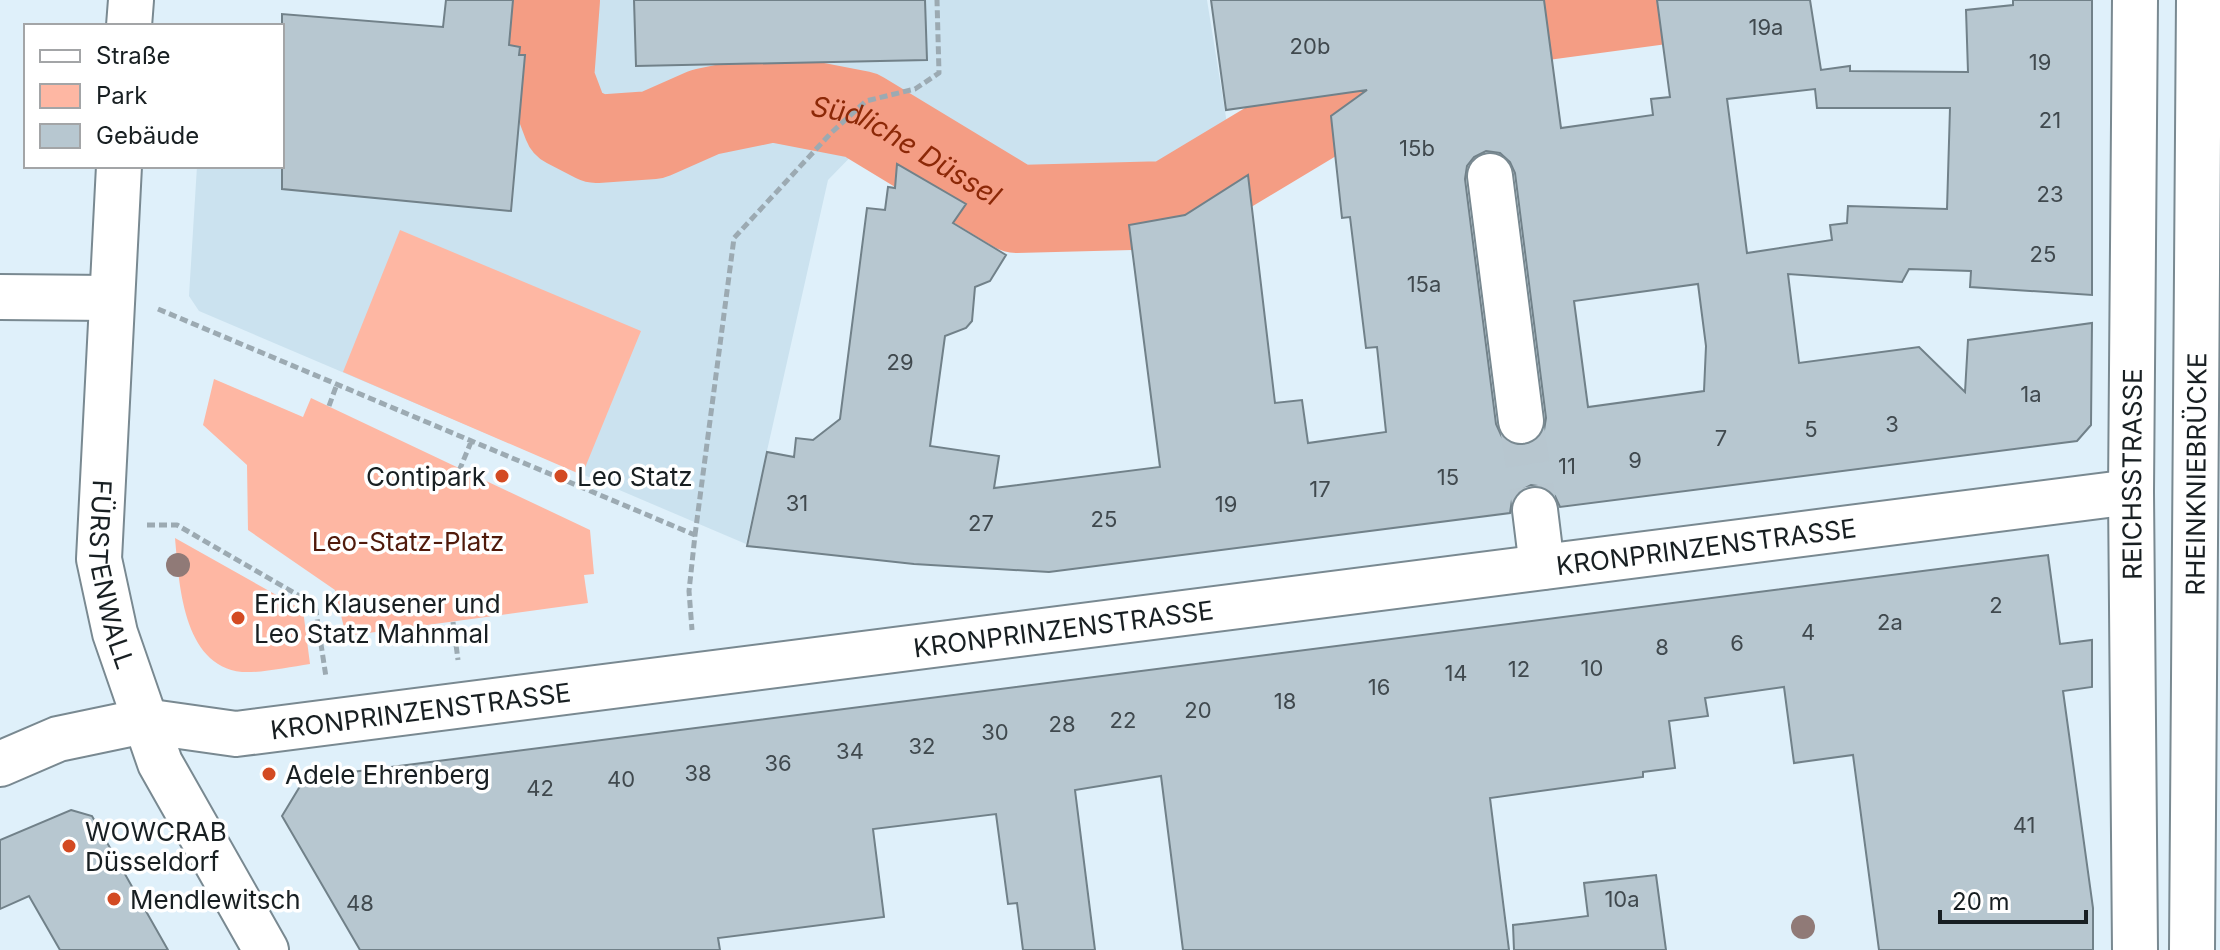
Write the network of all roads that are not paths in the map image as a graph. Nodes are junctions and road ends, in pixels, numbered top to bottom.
1 (131, 0) edge
2 (2135, 0) edge
3 (2199, 0) edge
4 (129, 24) edge
5 (119, 168) edge
6 (1490, 176) dead end
7 (0, 297) edge
8 (110, 298) junction
9 (1521, 421) tunnel mouth
10 (2131, 492) junction
11 (1535, 510) tunnel mouth
12 (1542, 567) junction
13 (144, 721) junction
14 (0, 764) edge
15 (266, 950) edge
16 (2135, 950) edge
17 (2192, 950) edge

1 - 4 main road
2 - 10 main road, REICHSSTRASSE
3 - 17 main road, RHEINKNIEBRÜCKE
5 - 8 main road, FÜRSTENWALL
6 - 9 main road
7 - 8 main road
8 - 13 main road, FÜRSTENWALL
10 - 12 main road, KRONPRINZENSTRASSE
10 - 16 main road, REICHSSTRASSE
11 - 12 main road
12 - 13 main road, KRONPRINZENSTRASSE
13 - 14 main road, KRONPRINZENSTRASSE
13 - 15 main road, FÜRSTENWALL

